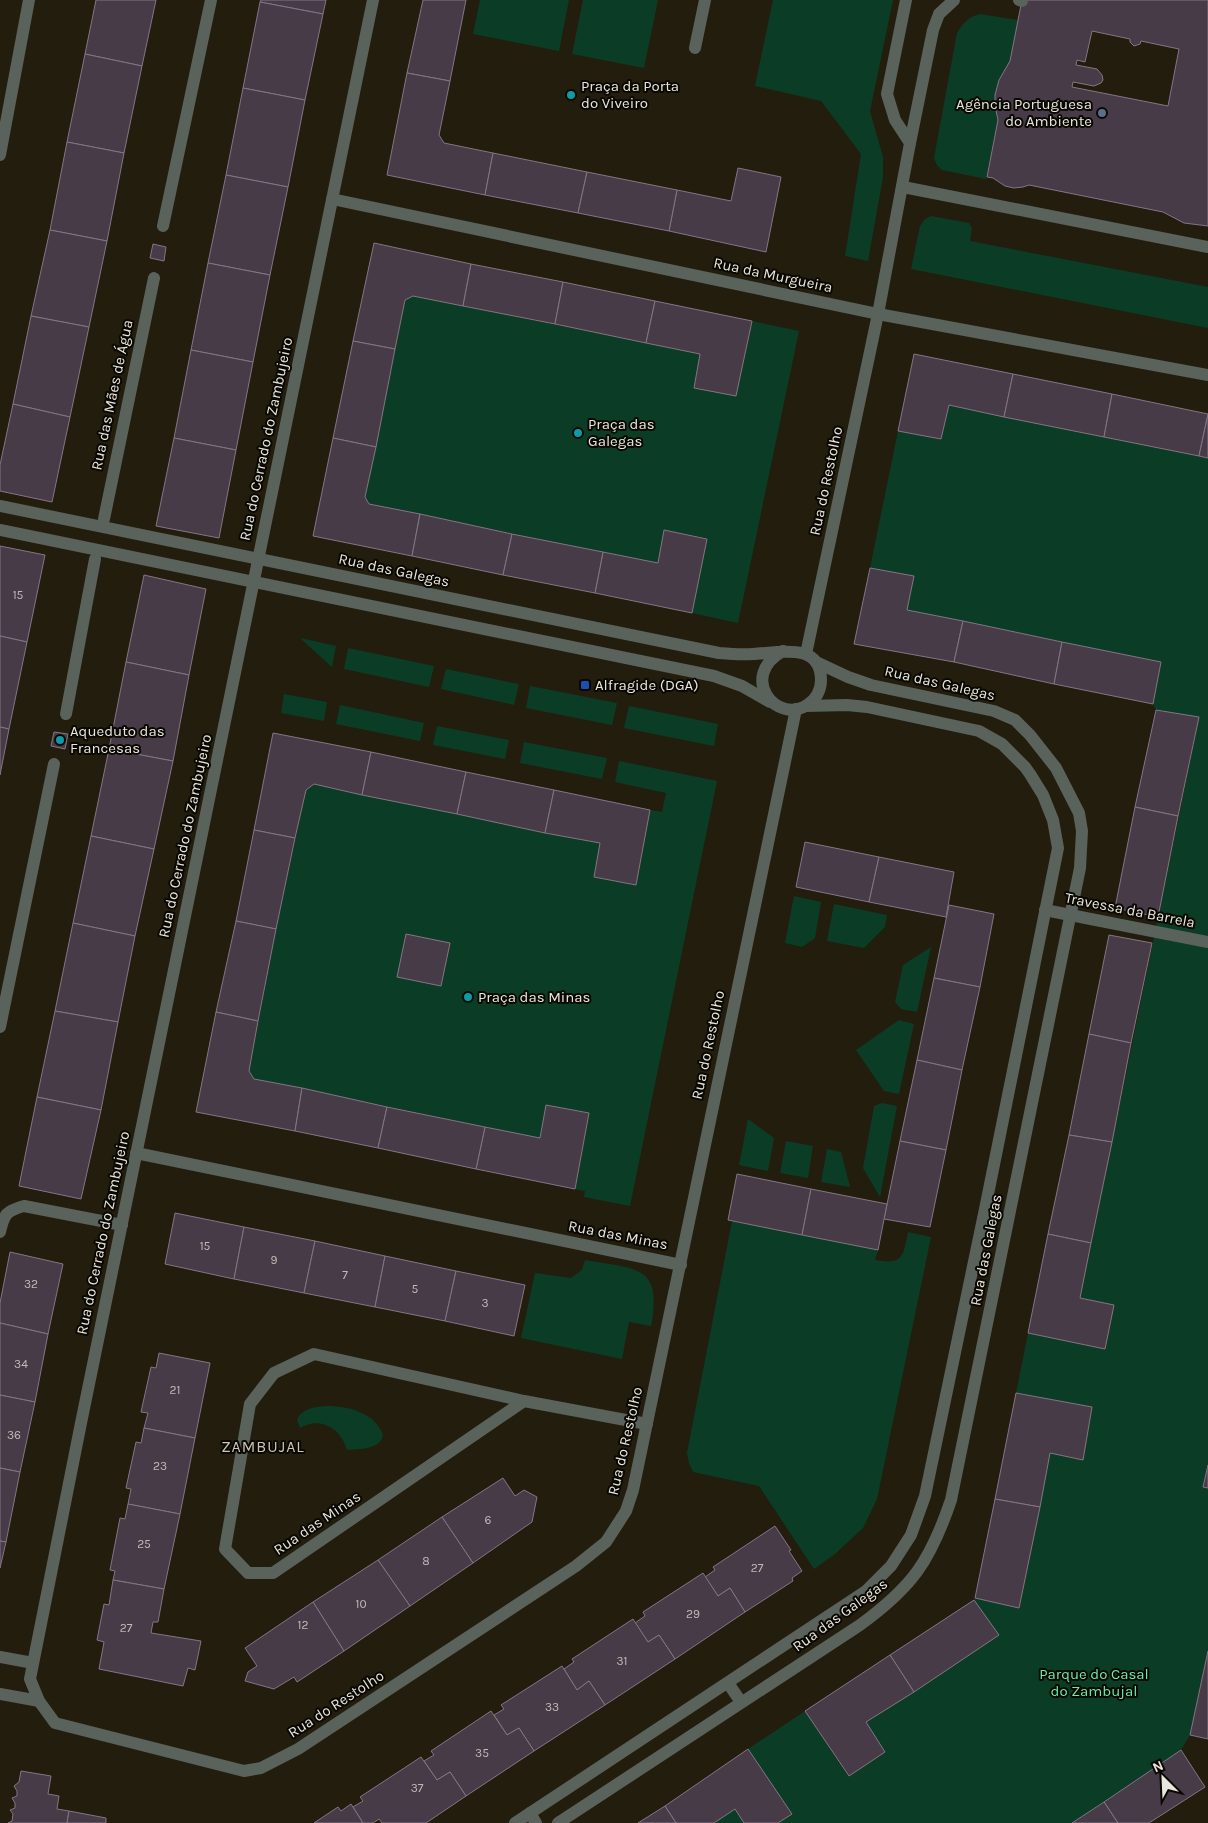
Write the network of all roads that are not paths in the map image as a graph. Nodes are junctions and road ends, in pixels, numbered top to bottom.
1 (29, 0) edge
2 (211, 0) edge
3 (373, 0) edge
4 (706, 0) edge
5 (906, 0) edge
6 (954, 0) edge
7 (695, 48) dead end
8 (910, 143) junction
9 (0, 155) edge
10 (903, 187) junction
11 (332, 199) junction
12 (163, 226) dead end
13 (1208, 247) edge
14 (154, 278) dead end
15 (878, 314) junction
16 (1208, 375) edge
17 (0, 506) edge
18 (104, 519) dead end
19 (0, 530) edge
20 (95, 559) dead end
21 (258, 559) junction
22 (253, 582) junction
23 (783, 652) junction
24 (811, 658) junction
25 (775, 704) junction
26 (801, 708) junction
27 (66, 714) dead end
28 (54, 764) dead end
29 (1045, 910) junction
30 (1071, 915) junction
31 (1208, 942) edge
32 (0, 1027) edge
33 (136, 1154) junction
34 (122, 1226) junction
35 (0, 1232) edge
36 (681, 1265) junction
37 (524, 1401) junction
38 (646, 1424) junction
39 (0, 1657) edge
40 (33, 1663) junction
41 (30, 1679) joint
42 (728, 1683) junction
43 (0, 1694) edge
44 (39, 1701) junction
45 (741, 1702) junction
46 (533, 1818) edge
47 (515, 1823) edge
48 (558, 1823) edge

1 - 9 street
2 - 12 street
3 - 11 street, Rua do Cerrado do Zambujeiro
4 - 7 street
5 - 8 street
6 - 8 street, Rua do Restolho
8 - 10 street, Rua do Restolho
10 - 13 street
10 - 15 street, Rua do Restolho
11 - 15 street, Rua da Murgueira
11 - 21 street, Rua do Cerrado do Zambujeiro
14 - 18 street, Rua das Mães de Água
15 - 16 street, Rua da Murgueira
15 - 24 street, Rua do Restolho
17 - 21 street, Rua das Galegas
19 - 22 street
20 - 27 street
21 - 22 street, Rua do Cerrado do Zambujeiro
21 - 23 street, Rua das Galegas
22 - 25 street
22 - 33 street, Rua do Cerrado do Zambujeiro
23 - 24 street
23 - 25 street
24 - 26 street
24 - 30 street, Rua das Galegas
25 - 26 street
26 - 29 street, Rua das Galegas
26 - 36 street, Rua do Restolho
28 - 32 street
29 - 30 street, Travessa da Barrela
29 - 42 street, Rua das Galegas
30 - 31 street, Travessa da Barrela
30 - 45 street, Rua das Galegas
33 - 34 street, Rua do Cerrado do Zambujeiro
33 - 36 street, Rua das Minas
34 - 35 street
34 - 40 street, Rua do Cerrado do Zambujeiro
36 - 38 street, Rua do Restolho
37 - 37 street, Rua das Minas
37 - 38 street, Rua das Minas
38 - 44 street, Rua do Restolho
39 - 40 street
40 - 41 street, Rua do Cerrado do Zambujeiro
41 - 44 street, Rua do Restolho
42 - 45 street
42 - 46 street, Rua das Galegas
43 - 44 street
45 - 48 street, Rua das Galegas
46 - 47 street, Rua das Galegas

